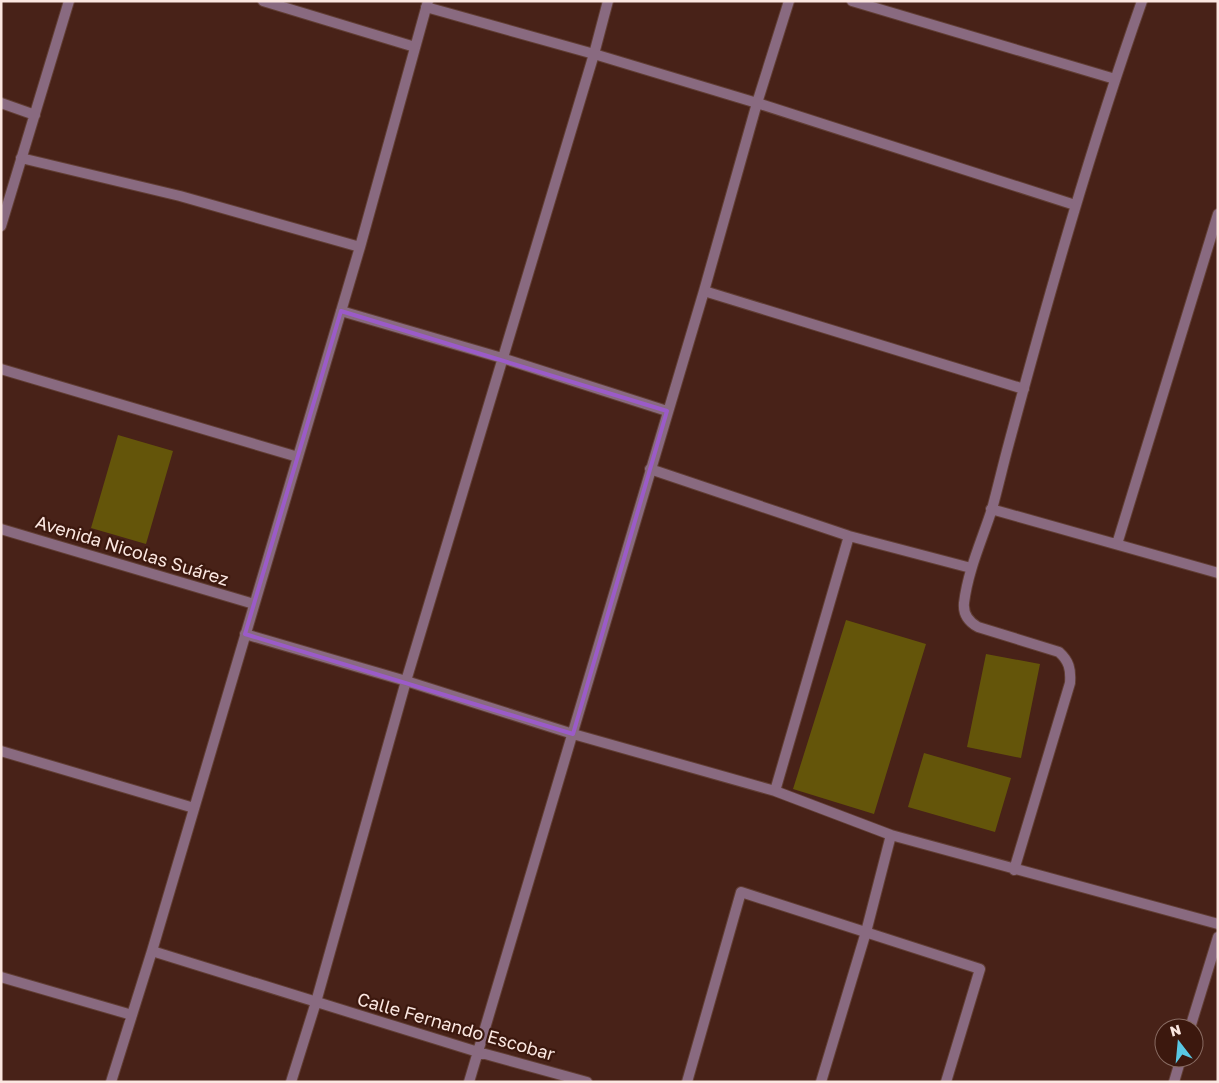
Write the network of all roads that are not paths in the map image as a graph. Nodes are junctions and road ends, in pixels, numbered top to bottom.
1 (70, 1) edge
2 (263, 1) edge
3 (608, 1) edge
4 (789, 1) edge
5 (852, 1) edge
6 (1142, 1) edge
7 (427, 4) edge
8 (415, 47) junction
9 (594, 54) junction
10 (1114, 79) junction
11 (1, 103) edge
12 (757, 103) junction
13 (36, 115) junction
14 (21, 158) junction
15 (1075, 204) junction
16 (1218, 214) edge
17 (1, 226) edge
18 (1215, 234) edge
19 (360, 247) junction
20 (704, 291) junction
21 (341, 311) junction
22 (502, 358) junction
23 (1, 369) edge
24 (1024, 389) junction
25 (667, 411) junction
26 (298, 457) junction
27 (650, 469) junction
28 (992, 509) junction
29 (1, 529) edge
30 (849, 536) junction
31 (1117, 544) junction
32 (971, 568) junction
33 (1218, 573) edge
34 (254, 604) junction
35 (245, 634) junction
36 (406, 681) junction
37 (572, 734) junction
38 (1, 752) edge
39 (775, 791) junction
40 (194, 808) junction
41 (891, 835) junction
42 (1014, 870) junction
43 (1218, 924) edge
44 (866, 932) junction
45 (1218, 937) edge
46 (152, 951) junction
47 (1, 977) edge
48 (316, 1002) junction
49 (132, 1015) junction
50 (1193, 1018) edge
51 (478, 1052) junction
52 (1178, 1068) edge
53 (111, 1082) edge
54 (291, 1082) edge
55 (469, 1082) edge
56 (587, 1082) edge
57 (687, 1082) edge
58 (821, 1082) edge
59 (946, 1082) edge
60 (1174, 1082) edge

1 - 13 street
2 - 8 street
3 - 9 street
4 - 12 street
5 - 10 street
6 - 10 street
7 - 8 street
7 - 9 street
8 - 19 street
9 - 12 street
9 - 22 street
10 - 15 street
11 - 13 street
12 - 15 street
12 - 20 street
13 - 14 street
14 - 17 street
14 - 19 street
15 - 24 street
16 - 18 street
18 - 31 street
19 - 21 street
20 - 24 street
20 - 25 street
21 - 22 street
21 - 26 street
22 - 25 street
22 - 36 street
23 - 26 street
24 - 28 street
25 - 27 street
26 - 34 street
27 - 30 street
27 - 37 street
28 - 31 street
28 - 32 street
29 - 34 street, Avenida Nicolas Suárez
30 - 32 street
30 - 39 street
31 - 33 street
32 - 42 street
34 - 35 street
35 - 36 street
35 - 40 street
36 - 37 street
36 - 48 street
37 - 39 street
37 - 51 street
38 - 40 street
39 - 41 street
40 - 46 street
41 - 42 street
41 - 44 street
42 - 43 street
44 - 57 street
44 - 58 street
44 - 59 street
45 - 50 street
46 - 48 street, Calle Fernando Escobar
46 - 49 street
47 - 49 street
48 - 51 street, Calle Fernando Escobar
48 - 54 street
49 - 53 street
51 - 55 street
51 - 56 street, Calle Fernando Escobar
52 - 60 street

